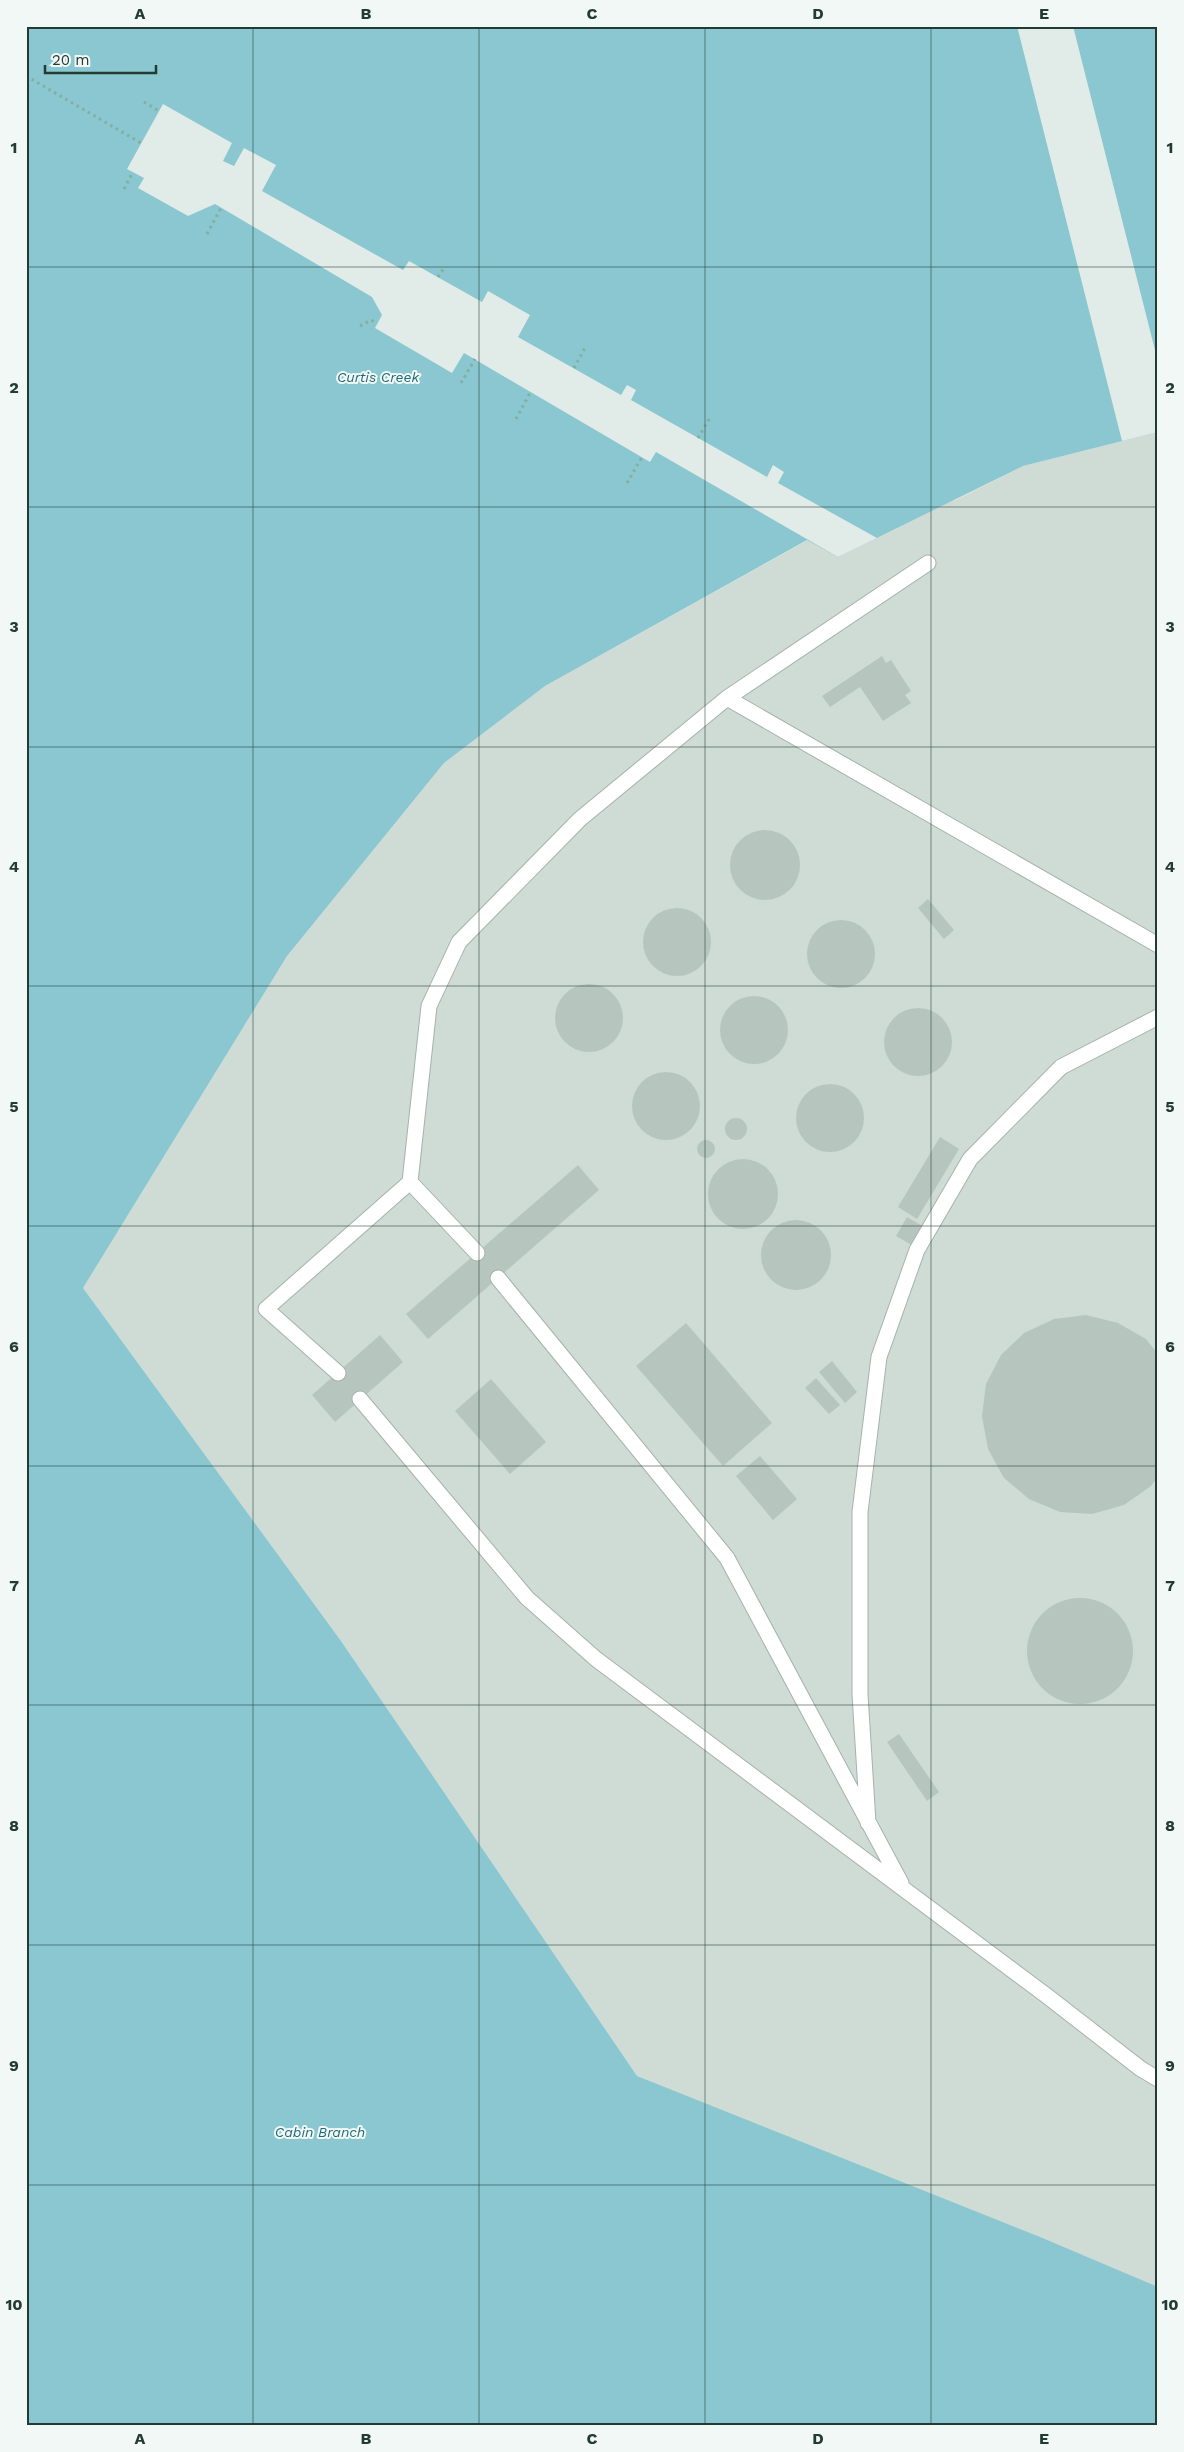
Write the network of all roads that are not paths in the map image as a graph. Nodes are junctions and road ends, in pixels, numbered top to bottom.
1 (928, 563) dead end
2 (727, 698) junction
3 (1158, 945) edge
4 (1158, 1016) edge
5 (410, 1182) junction
6 (477, 1253) dead end
7 (498, 1278) dead end
8 (338, 1373) dead end
9 (360, 1400) dead end
10 (868, 1823) junction
11 (904, 1889) junction
12 (1158, 2079) edge

1 - 2 lane
2 - 3 lane
2 - 5 lane
4 - 10 lane
5 - 6 lane
5 - 8 lane
7 - 10 lane
9 - 11 lane
10 - 11 lane
11 - 12 lane

